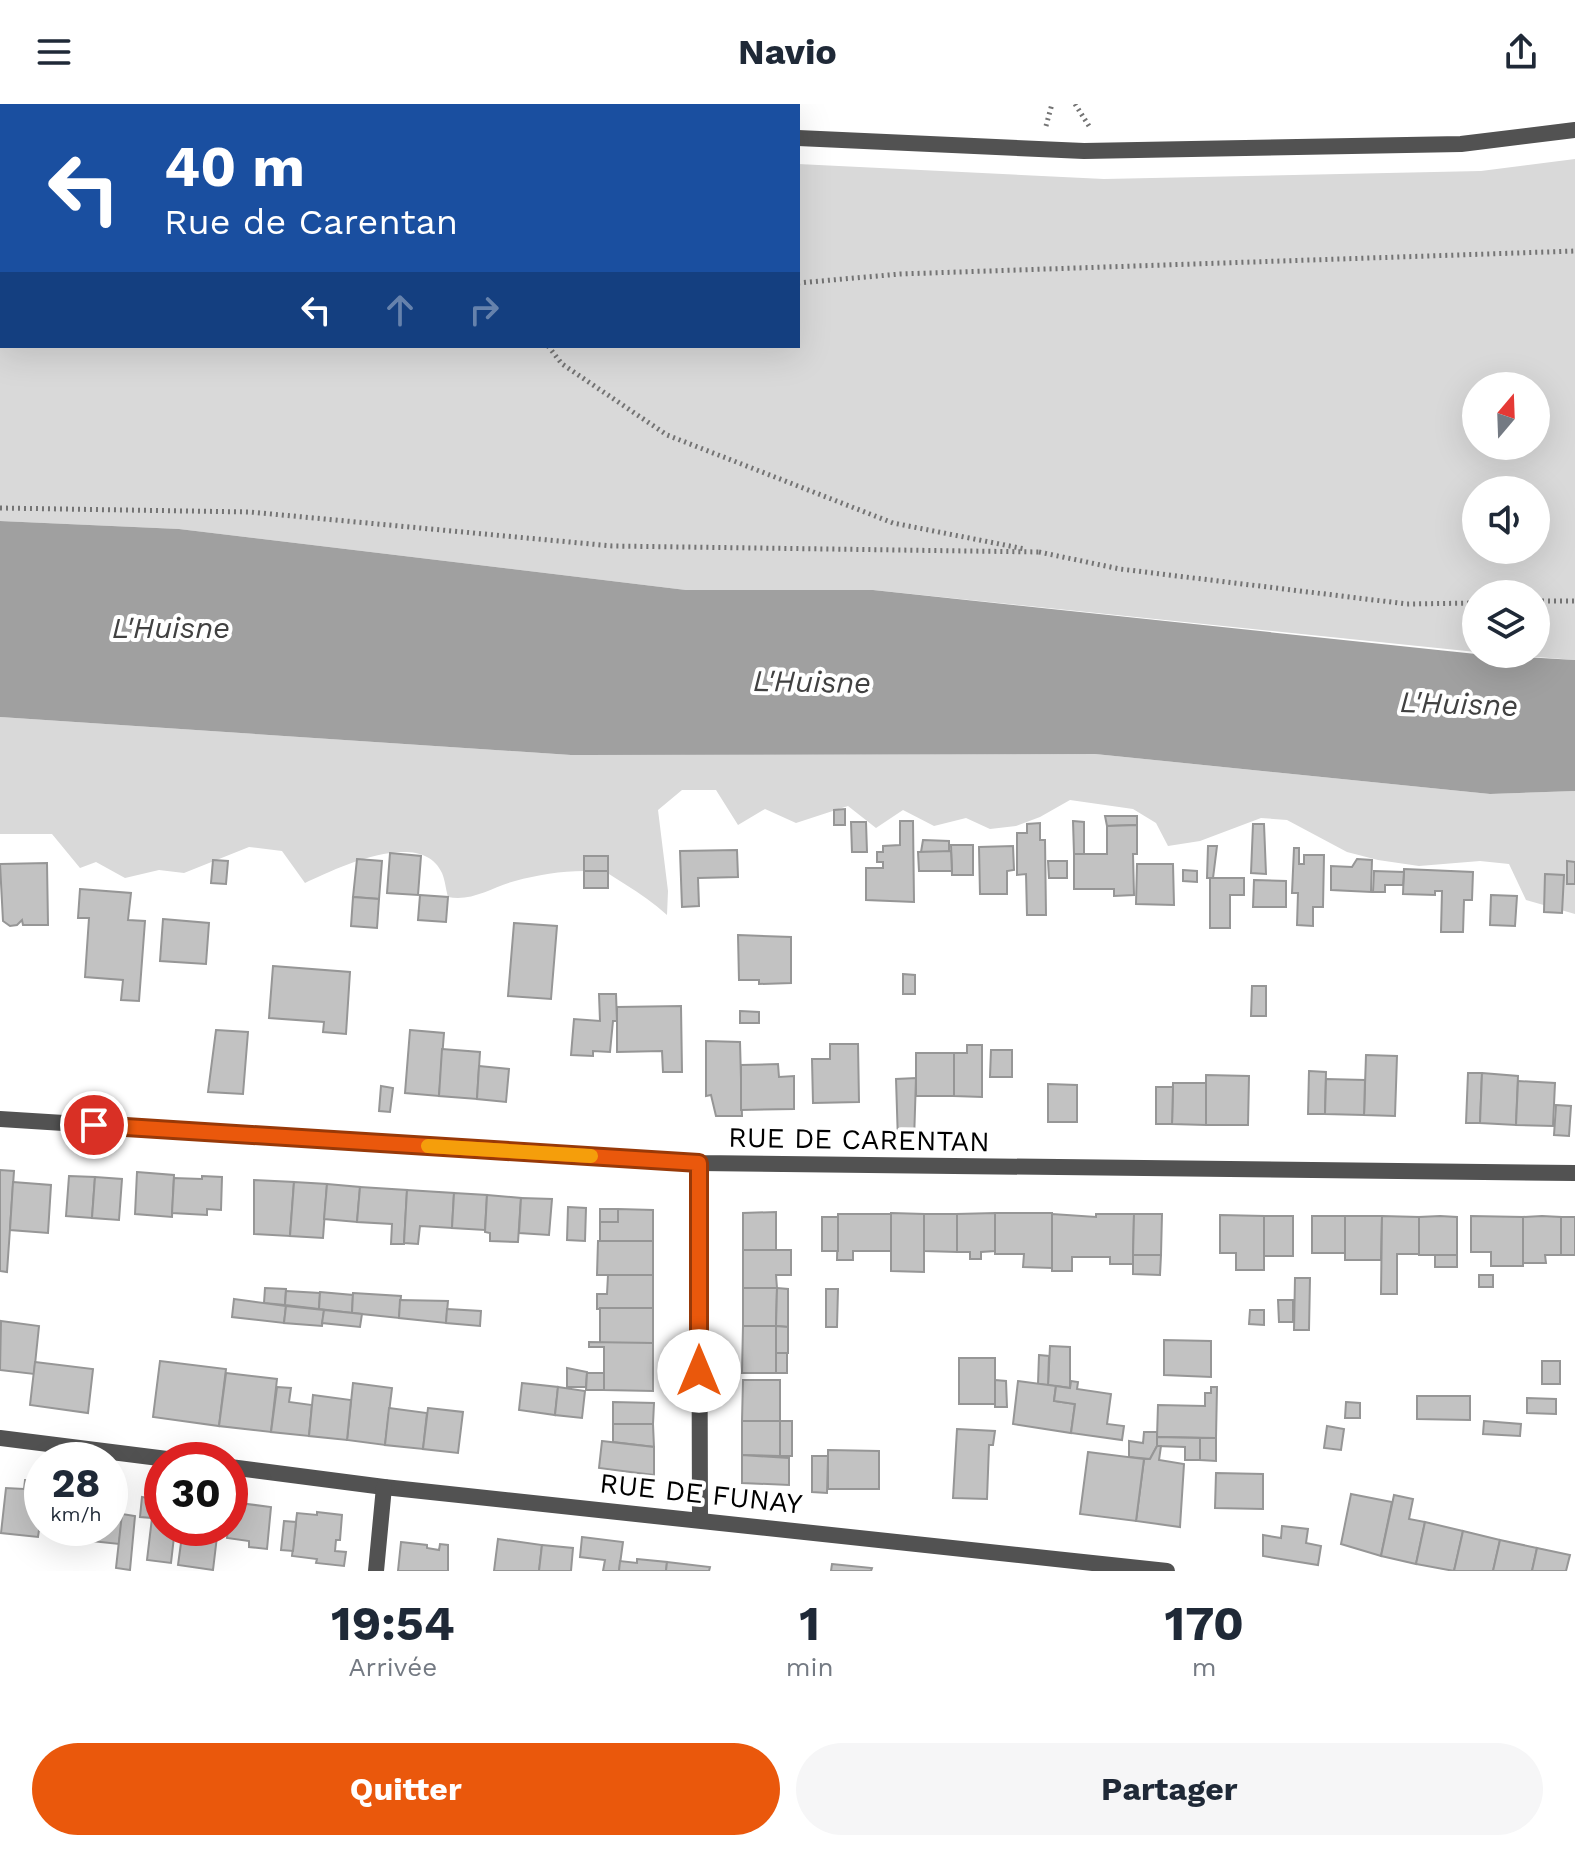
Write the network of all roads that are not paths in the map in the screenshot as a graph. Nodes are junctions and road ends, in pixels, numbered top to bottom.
1 (1575, 130) edge
2 (800, 138) edge
3 (0, 1119) edge
4 (699, 1163) junction
5 (1575, 1173) edge
6 (0, 1438) edge
7 (144, 1456) edge
8 (248, 1469) edge
9 (384, 1487) junction
10 (700, 1518) junction
11 (1067, 1566) edge
12 (376, 1571) edge
13 (1167, 1571) edge

1 - 2 street
3 - 4 street, RUE DE CARENTAN
4 - 5 street, RUE DE CARENTAN
4 - 10 street
6 - 7 street
8 - 9 street, RUE DE FUNAY
9 - 10 street, RUE DE FUNAY
9 - 12 street
10 - 11 street, RUE DE FUNAY
11 - 13 street, RUE DE FUNAY

